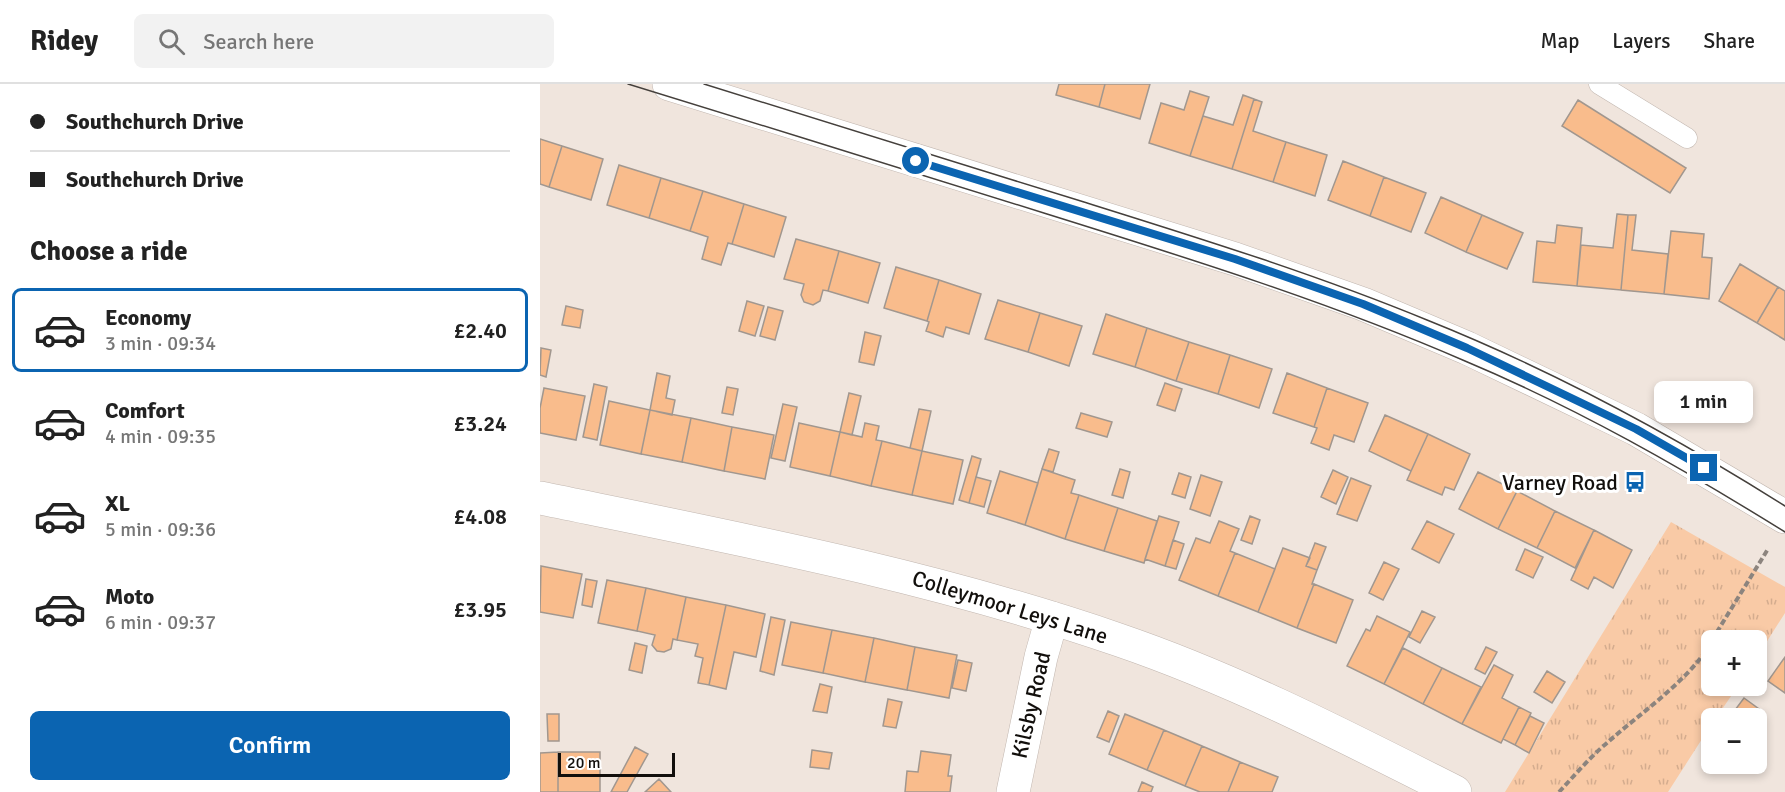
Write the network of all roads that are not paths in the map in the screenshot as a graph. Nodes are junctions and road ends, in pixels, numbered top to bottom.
1 (669, 84) edge
2 (1599, 84) edge
3 (1687, 138) dead end
4 (540, 498) edge
5 (1778, 531) edge
6 (1052, 618) junction
7 (1013, 792) edge
8 (1455, 792) edge

1 - 5 street
2 - 3 lane
4 - 6 street, Colleymoor Leys Lane
6 - 7 street, Kilsby Road
6 - 8 street, Colleymoor Leys Lane

